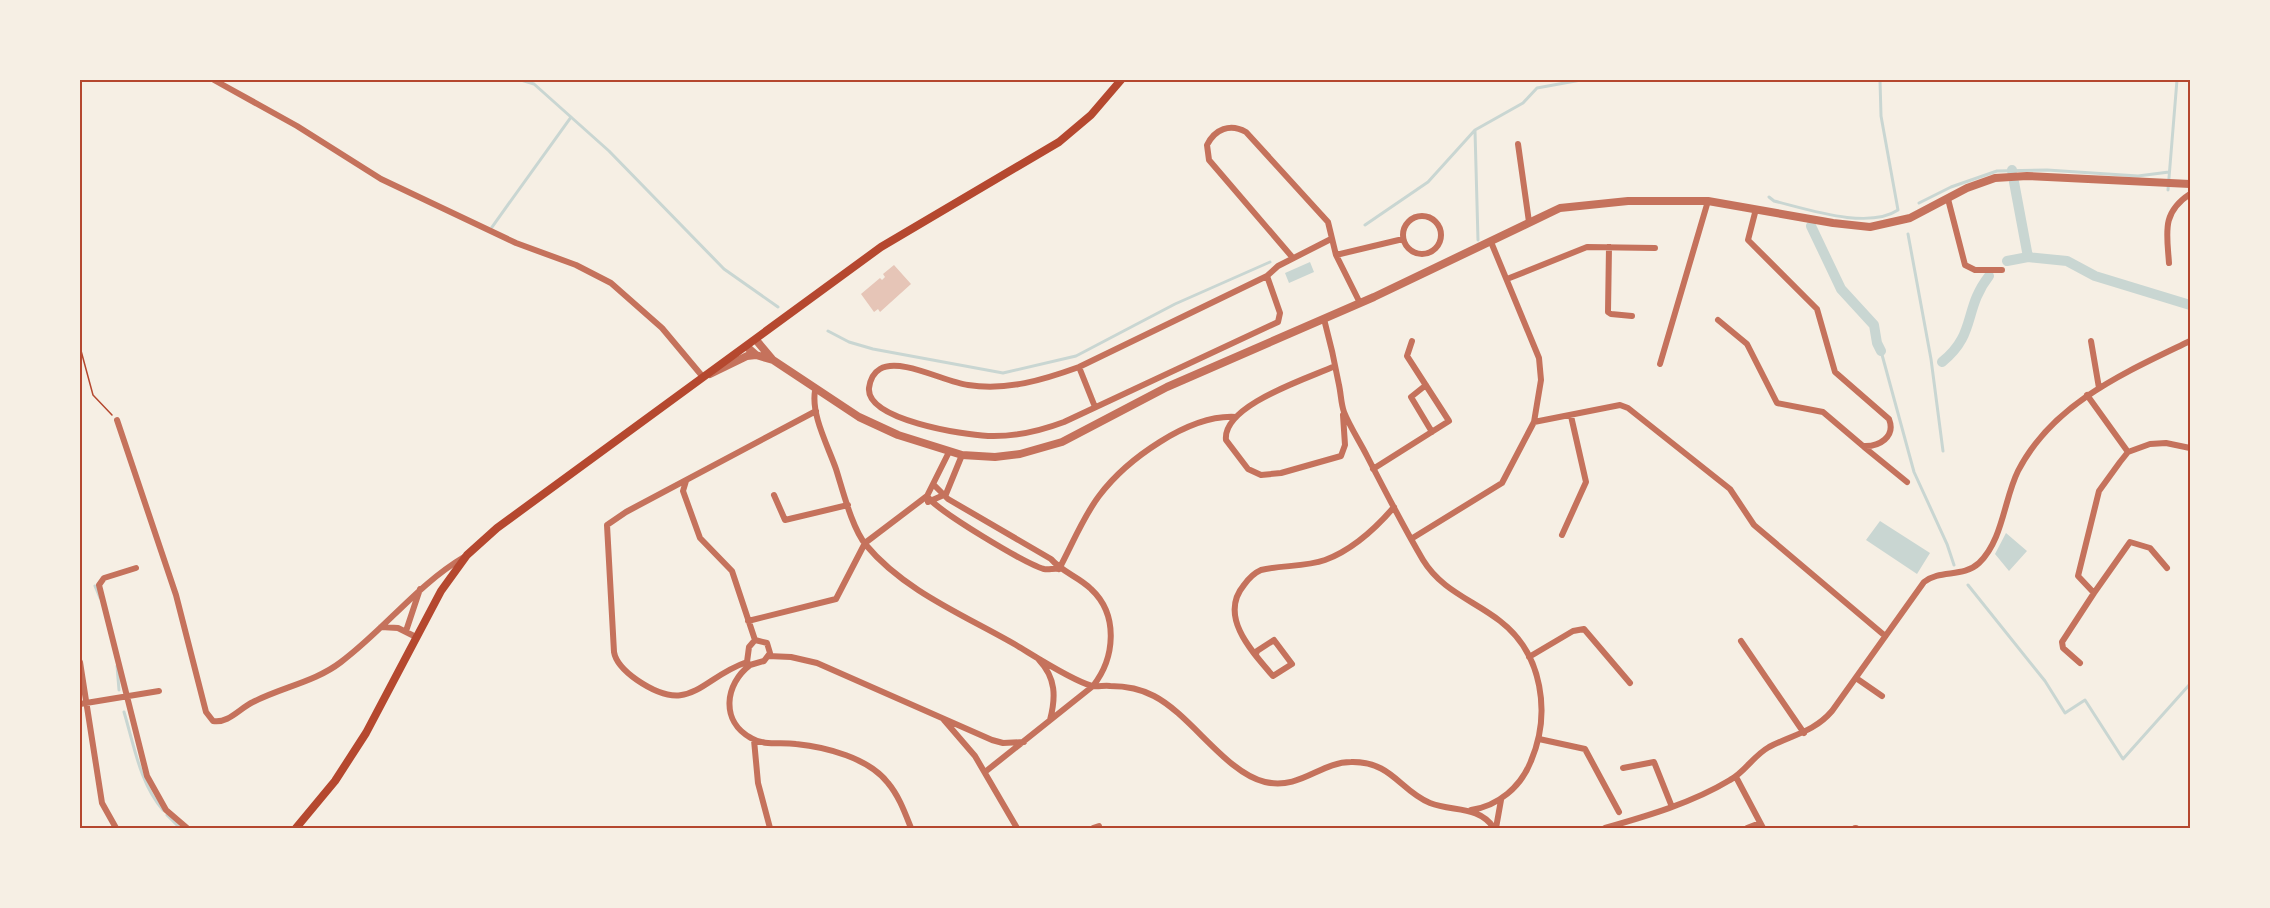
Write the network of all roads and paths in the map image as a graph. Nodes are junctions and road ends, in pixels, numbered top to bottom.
1 (214, 80) edge
2 (1121, 80) edge
3 (1518, 144) dead end
4 (2190, 184) edge
5 (2190, 194) edge
6 (1948, 199) junction
7 (1708, 201) junction
8 (1756, 209) junction
9 (1529, 222) junction
10 (1331, 239) junction
11 (1403, 239) junction
12 (1491, 242) junction
13 (1609, 247) junction
14 (1654, 248) dead end
15 (1336, 255) junction
16 (1293, 258) junction
17 (2169, 263) dead end
18 (2002, 270) dead end
19 (1267, 276) junction
20 (1507, 279) junction
21 (1360, 303) junction
22 (1632, 315) dead end
23 (1324, 319) junction
24 (1718, 320) dead end
25 (756, 340) junction
26 (1412, 341) dead end
27 (2091, 341) dead end
28 (2190, 341) edge
29 (80, 347) edge
30 (747, 347) junction
31 (756, 355) junction
32 (773, 360) junction
33 (1660, 364) dead end
34 (1335, 366) junction
35 (1079, 367) junction
36 (703, 377) junction
37 (1425, 385) junction
38 (2099, 388) junction
39 (815, 391) junction
40 (2087, 394) junction
41 (1095, 407) junction
42 (816, 411) junction
43 (1343, 411) junction
44 (1571, 416) junction
45 (1236, 417) junction
46 (117, 420) joint
47 (1534, 422) junction
48 (1432, 432) junction
49 (1863, 446) junction
50 (2190, 448) edge
51 (949, 452) junction
52 (2128, 452) junction
53 (962, 455) junction
54 (1373, 469) junction
55 (687, 480) junction
56 (1907, 482) dead end
57 (934, 485) junction
58 (774, 495) dead end
59 (944, 496) junction
60 (929, 499) junction
61 (848, 505) junction
62 (1394, 507) junction
63 (1562, 535) dead end
64 (1412, 539) junction
65 (865, 543) junction
66 (467, 555) junction
67 (136, 568) dead end
68 (2166, 568) dead end
69 (1059, 569) junction
70 (421, 588) junction
71 (2094, 593) junction
72 (748, 621) junction
73 (381, 627) junction
74 (406, 631) junction
75 (1884, 635) junction
76 (416, 637) junction
77 (755, 640) junction
78 (1741, 641) dead end
79 (1256, 654) junction
80 (768, 656) junction
81 (1036, 657) junction
82 (1529, 657) junction
83 (80, 662) edge
84 (2080, 663) dead end
85 (748, 664) junction
86 (1856, 678) junction
87 (1630, 683) dead end
88 (1093, 686) junction
89 (159, 691) dead end
90 (126, 696) junction
91 (1882, 696) dead end
92 (88, 702) junction
93 (80, 704) edge
94 (942, 717) junction
95 (1050, 720) junction
96 (968, 729) junction
97 (1804, 734) junction
98 (1539, 739) junction
99 (754, 740) junction
100 (962, 740) junction
101 (1024, 742) junction
102 (1623, 768) dead end
103 (986, 772) junction
104 (1736, 777) junction
105 (1501, 799) junction
106 (1671, 807) junction
107 (1471, 810) junction
108 (1619, 812) dead end
109 (1761, 826) edge
110 (300, 827) edge
111 (116, 828) edge
112 (187, 828) edge
113 (770, 828) edge
114 (911, 828) edge
115 (1017, 828) edge
116 (1495, 828) edge
117 (1605, 828) edge
118 (1747, 828) edge

1 - 36 street
2 - 25 main road
3 - 9 street
4 - 6 street
5 - 17 street
6 - 8 street
6 - 18 street
7 - 8 street
7 - 9 street
7 - 33 street
8 - 49 street
9 - 12 street
10 - 15 street
10 - 16 street
10 - 16 street
11 - 11 street
11 - 15 street
12 - 20 street
12 - 21 street
13 - 14 street
13 - 20 street
13 - 22 street
15 - 21 street
16 - 19 street
19 - 35 street
19 - 41 street
20 - 47 street
21 - 23 street
23 - 34 street
23 - 53 street
24 - 49 street
25 - 30 main road
25 - 32 street
26 - 37 street
27 - 38 street
28 - 38 street
29 - 46 path
30 - 31 street
30 - 36 main road
31 - 32 street
31 - 36 street
32 - 39 street
34 - 43 street
34 - 45 street
35 - 41 street
35 - 41 street
36 - 66 main road
37 - 48 street
37 - 48 street
38 - 40 street
39 - 42 street
39 - 51 street
40 - 52 street
40 - 75 street
42 - 55 street
42 - 61 street
43 - 45 street
43 - 54 street
44 - 47 street
44 - 63 street
44 - 75 street
45 - 69 street
46 - 73 street
47 - 64 street
48 - 54 street
49 - 56 street
50 - 52 street
51 - 53 street
51 - 57 street
52 - 71 street
53 - 59 street
54 - 62 street
55 - 72 street
55 - 85 street
57 - 59 street
57 - 60 street
58 - 61 street
59 - 60 street
59 - 69 street
60 - 65 street
60 - 69 street
61 - 65 street
62 - 64 street
62 - 79 street
64 - 82 street
65 - 72 street
65 - 81 street
66 - 70 street
66 - 76 main road
67 - 90 street
68 - 71 street
69 - 88 street
70 - 73 street
70 - 74 street
71 - 84 street
72 - 77 street
73 - 74 street
74 - 76 street
75 - 86 street
76 - 110 main road
77 - 80 street
77 - 85 street
78 - 97 street
79 - 79 street
80 - 85 street
80 - 94 street
81 - 88 street
81 - 95 street
82 - 87 street
82 - 98 street
83 - 92 street
85 - 99 street
86 - 91 street
86 - 97 street
88 - 95 street
88 - 107 street
89 - 90 street
90 - 92 street
90 - 112 street
92 - 93 street
92 - 111 street
94 - 96 street
94 - 100 street
95 - 101 street
96 - 100 street
96 - 101 street
97 - 104 street
98 - 105 street
98 - 108 street
99 - 113 street
99 - 114 street
100 - 103 street
101 - 103 street
102 - 106 street
103 - 115 street
104 - 106 street
104 - 109 street
105 - 107 street
105 - 116 street
106 - 117 street
107 - 116 street
109 - 118 street

